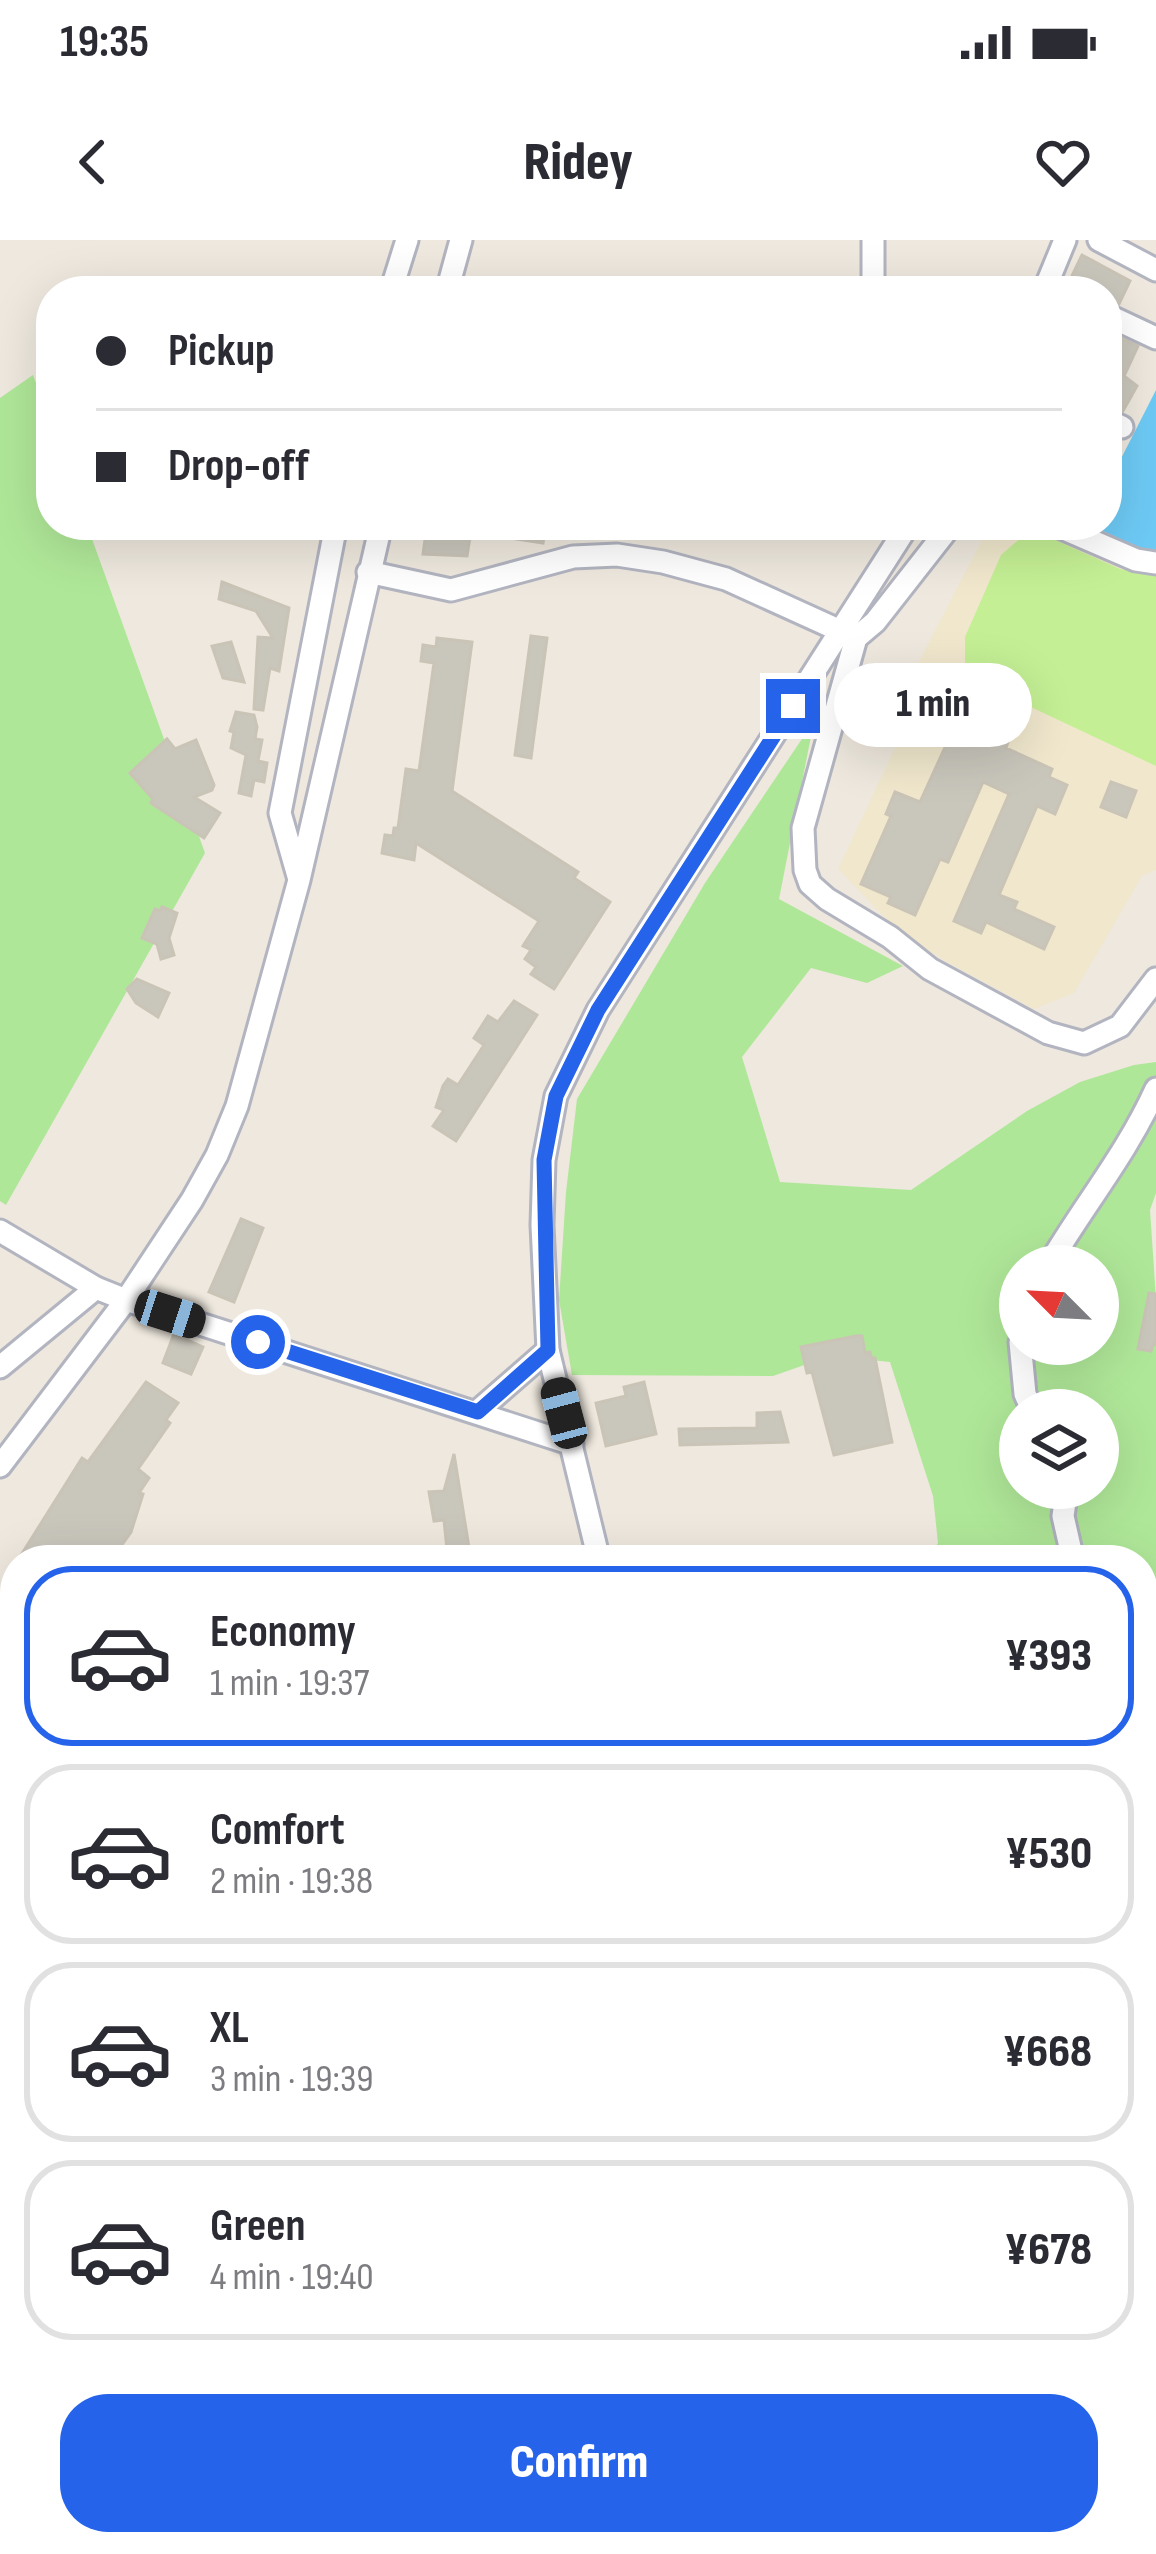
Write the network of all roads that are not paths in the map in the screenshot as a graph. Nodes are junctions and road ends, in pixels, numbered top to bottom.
1 (407, 240) edge
2 (461, 240) edge
3 (873, 240) edge
4 (1065, 240) edge
5 (1099, 240) edge
6 (1156, 270) edge
7 (396, 276) edge
8 (451, 276) edge
9 (873, 276) edge
10 (1053, 276) edge
11 (1122, 323) edge
12 (1156, 338) edge
13 (333, 540) edge
14 (377, 540) edge
15 (900, 540) edge
16 (939, 540) edge
17 (1090, 540) edge
18 (1156, 563) edge
19 (368, 572) junction
20 (849, 634) junction
21 (299, 880) junction
22 (1156, 979) edge
23 (1156, 1089) edge
24 (0, 1231) edge
25 (1061, 1245) edge
26 (96, 1288) junction
27 (126, 1300) junction
28 (548, 1350) junction
29 (0, 1367) edge
30 (478, 1412) junction
31 (572, 1444) junction
32 (0, 1466) edge
33 (1064, 1509) edge
34 (596, 1545) edge
35 (1070, 1545) edge

1 - 7 street
2 - 8 street
3 - 9 street
4 - 10 street
5 - 6 street
11 - 12 street
13 - 21 street
14 - 19 street
15 - 20 street
16 - 20 street
17 - 18 street
19 - 20 street
19 - 21 street
20 - 22 street
20 - 28 street
21 - 27 street
23 - 25 street
24 - 26 street
26 - 27 street
26 - 29 street
27 - 30 street
27 - 32 street
28 - 30 street
28 - 31 street
30 - 31 street
31 - 34 street
33 - 35 street

